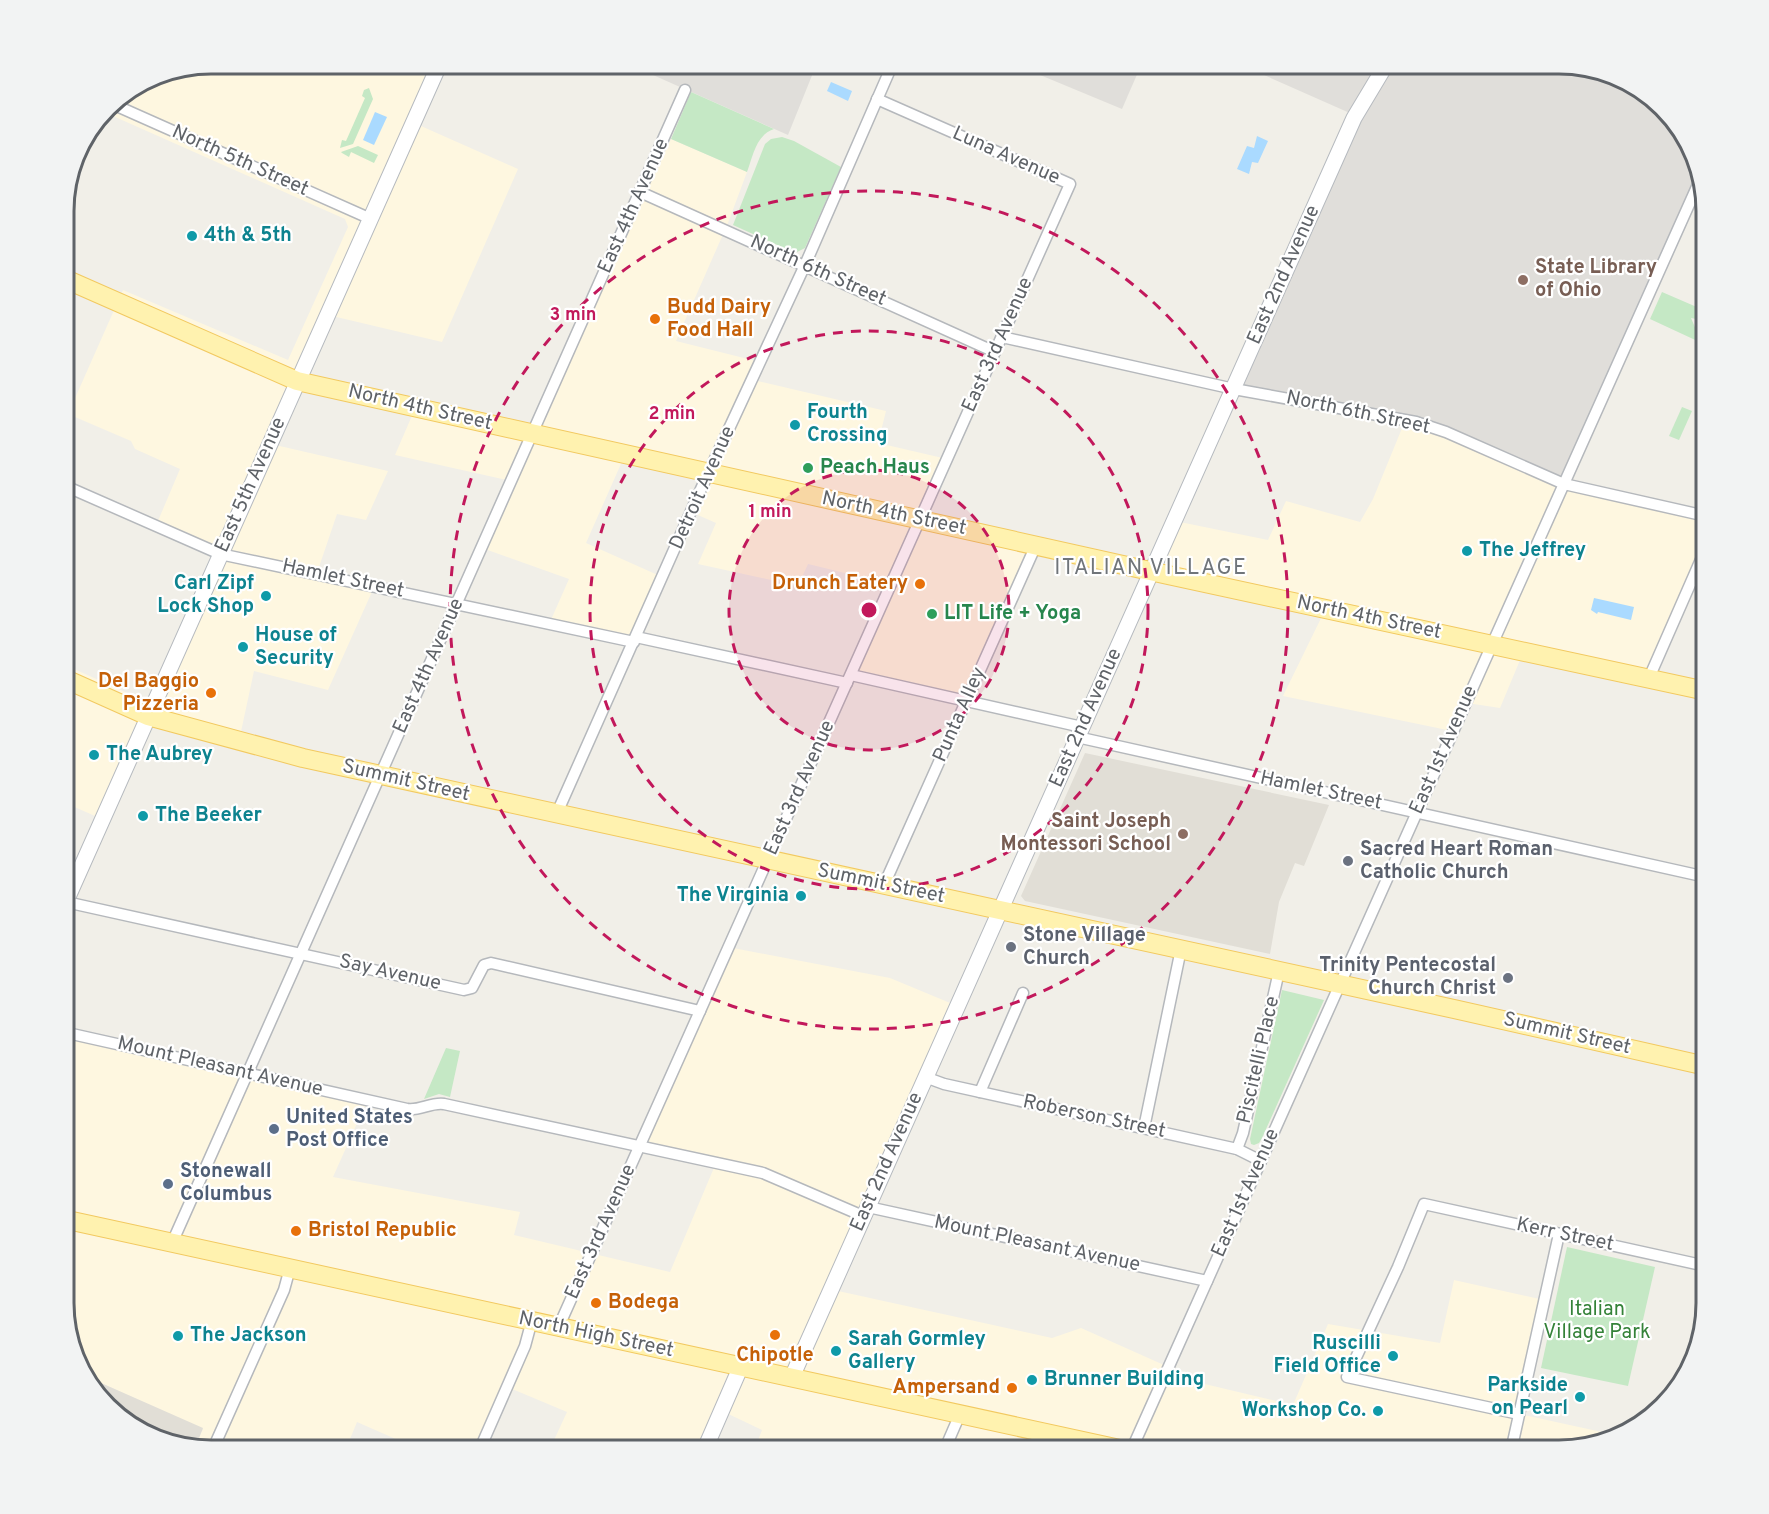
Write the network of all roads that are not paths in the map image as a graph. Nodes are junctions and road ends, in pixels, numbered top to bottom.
1 (434, 74) edge
2 (888, 74) edge
3 (1380, 74) edge
4 (685, 90) dead end
5 (878, 99) junction
6 (120, 107) edge
7 (640, 192) junction
8 (1694, 193) edge
9 (370, 219) junction
10 (1040, 250) joint
11 (805, 265) junction
12 (74, 283) edge
13 (1002, 337) junction
14 (995, 351) junction
15 (297, 381) junction
16 (1234, 388) junction
17 (533, 434) junction
18 (709, 473) junction
19 (1564, 484) junction
20 (74, 490) edge
21 (1696, 514) edge
22 (920, 519) junction
23 (1036, 545) junction
24 (220, 554) junction
25 (1152, 571) junction
26 (1696, 572) edge
27 (457, 603) junction
28 (635, 639) junction
29 (1491, 645) junction
30 (1649, 678) junction
31 (849, 679) junction
32 (74, 683) edge
33 (1696, 690) edge
34 (966, 702) junction
35 (148, 716) junction
36 (1080, 732) junction
37 (380, 775) junction
38 (1416, 812) junction
39 (557, 813) junction
40 (768, 860) junction
41 (1696, 875) edge
42 (74, 885) edge
43 (884, 885) junction
44 (74, 907) edge
45 (1000, 910) junction
46 (1181, 950) junction
47 (300, 953) junction
48 (1279, 971) junction
49 (1339, 984) junction
50 (1023, 993) dead end
51 (700, 1011) junction
52 (74, 1034) edge
53 (1696, 1064) edge
54 (247, 1073) junction
55 (925, 1077) junction
56 (980, 1092) junction
57 (1144, 1128) junction
58 (640, 1145) junction
59 (1237, 1149) junction
60 (1261, 1161) junction
61 (866, 1211) junction
62 (74, 1221) edge
63 (1558, 1234) junction
64 (172, 1243) junction
65 (1696, 1264) edge
66 (290, 1268) junction
67 (1207, 1281) junction
68 (531, 1320) junction
69 (559, 1326) junction
70 (741, 1366) junction
71 (792, 1377) junction
72 (960, 1414) junction
73 (1519, 1414) junction
74 (217, 1440) edge
75 (483, 1440) edge
76 (709, 1440) edge
77 (949, 1440) edge
78 (1079, 1440) edge
79 (1135, 1440) edge
80 (1513, 1440) edge

1 - 9 street, East 5th Avenue
2 - 5 street, Detroit Avenue
3 - 16 street, East 2nd Avenue
4 - 7 street, East 4th Avenue
5 - 10 street, Luna Avenue
5 - 11 street, Detroit Avenue
6 - 9 street, North 5th Street
7 - 11 street, North 6th Street
7 - 17 street, East 4th Avenue
8 - 19 street, East 1st Avenue
9 - 15 street, East 5th Avenue
10 - 13 street, East 3rd Avenue
11 - 14 street, North 6th Street
11 - 18 street, Detroit Avenue
12 - 15 main road, North 4th Street
13 - 14 street, East 3rd Avenue
13 - 16 street, North 6th Street
14 - 22 street, East 3rd Avenue
15 - 17 main road, North 4th Street
15 - 24 street, East 5th Avenue
16 - 19 street, North 6th Street
16 - 25 street, East 2nd Avenue
17 - 18 main road, North 4th Street
17 - 27 street, East 4th Avenue
18 - 22 main road, North 4th Street
18 - 28 street, Detroit Avenue
19 - 21 street, North 6th Street
19 - 29 street, East 1st Avenue
20 - 24 street, Hamlet Street
22 - 23 main road, North 4th Street
22 - 31 street, East 3rd Avenue
23 - 25 main road, North 4th Street
23 - 34 street, Punta Alley
24 - 27 street, Hamlet Street
24 - 35 street, East 5th Avenue
25 - 29 main road, North 4th Street
25 - 36 street, East 2nd Avenue
26 - 30 street
27 - 28 street, Hamlet Street
27 - 37 street, East 4th Avenue
28 - 31 street, Hamlet Street
28 - 39 street, Detroit Avenue
29 - 30 main road, North 4th Street
29 - 38 street, East 1st Avenue
30 - 33 main road, North 4th Street
31 - 34 street, Hamlet Street
31 - 40 street, East 3rd Avenue
32 - 35 main road, Summit Street
34 - 36 street, Hamlet Street
34 - 43 street, Punta Alley
35 - 37 main road, Summit Street
35 - 42 street, East 5th Avenue
36 - 38 street, Hamlet Street
36 - 45 street, East 2nd Avenue
37 - 39 main road, Summit Street
37 - 47 street, East 4th Avenue
38 - 41 street, Hamlet Street
38 - 49 street, East 1st Avenue
39 - 40 main road, Summit Street
40 - 43 main road, Summit Street
40 - 51 street, East 3rd Avenue
43 - 45 main road, Summit Street
44 - 47 street, Say Avenue
45 - 46 main road, Summit Street
45 - 55 street, East 2nd Avenue
46 - 48 main road, Summit Street
46 - 57 street
47 - 51 street, Say Avenue
47 - 54 street, East 4th Avenue
48 - 49 main road, Summit Street
48 - 59 street, Piscitelli Place
49 - 53 main road, Summit Street
49 - 60 street, East 1st Avenue
50 - 56 street
51 - 58 street, East 3rd Avenue
52 - 54 street, Mount Pleasant Avenue
54 - 58 street, Mount Pleasant Avenue
54 - 64 street, East 4th Avenue
55 - 56 street, Roberson Street
55 - 61 street, East 2nd Avenue
56 - 57 street, Roberson Street
57 - 59 street, Roberson Street
58 - 61 street, Mount Pleasant Avenue
58 - 69 street, East 3rd Avenue
59 - 60 street, Roberson Street
60 - 67 street, East 1st Avenue
61 - 67 street, Mount Pleasant Avenue
61 - 71 street, East 2nd Avenue
62 - 64 main road, North High Street
63 - 65 street, Kerr Street
63 - 73 street
63 - 73 street, Kerr Street
64 - 66 main road, North High Street
66 - 68 main road, North High Street
66 - 74 street
67 - 79 street, East 1st Avenue
68 - 69 main road, North High Street
68 - 75 street
69 - 70 main road, North High Street
70 - 71 main road, North High Street
70 - 76 street
71 - 72 main road, North High Street
72 - 77 street
72 - 78 main road, North High Street
73 - 80 street

